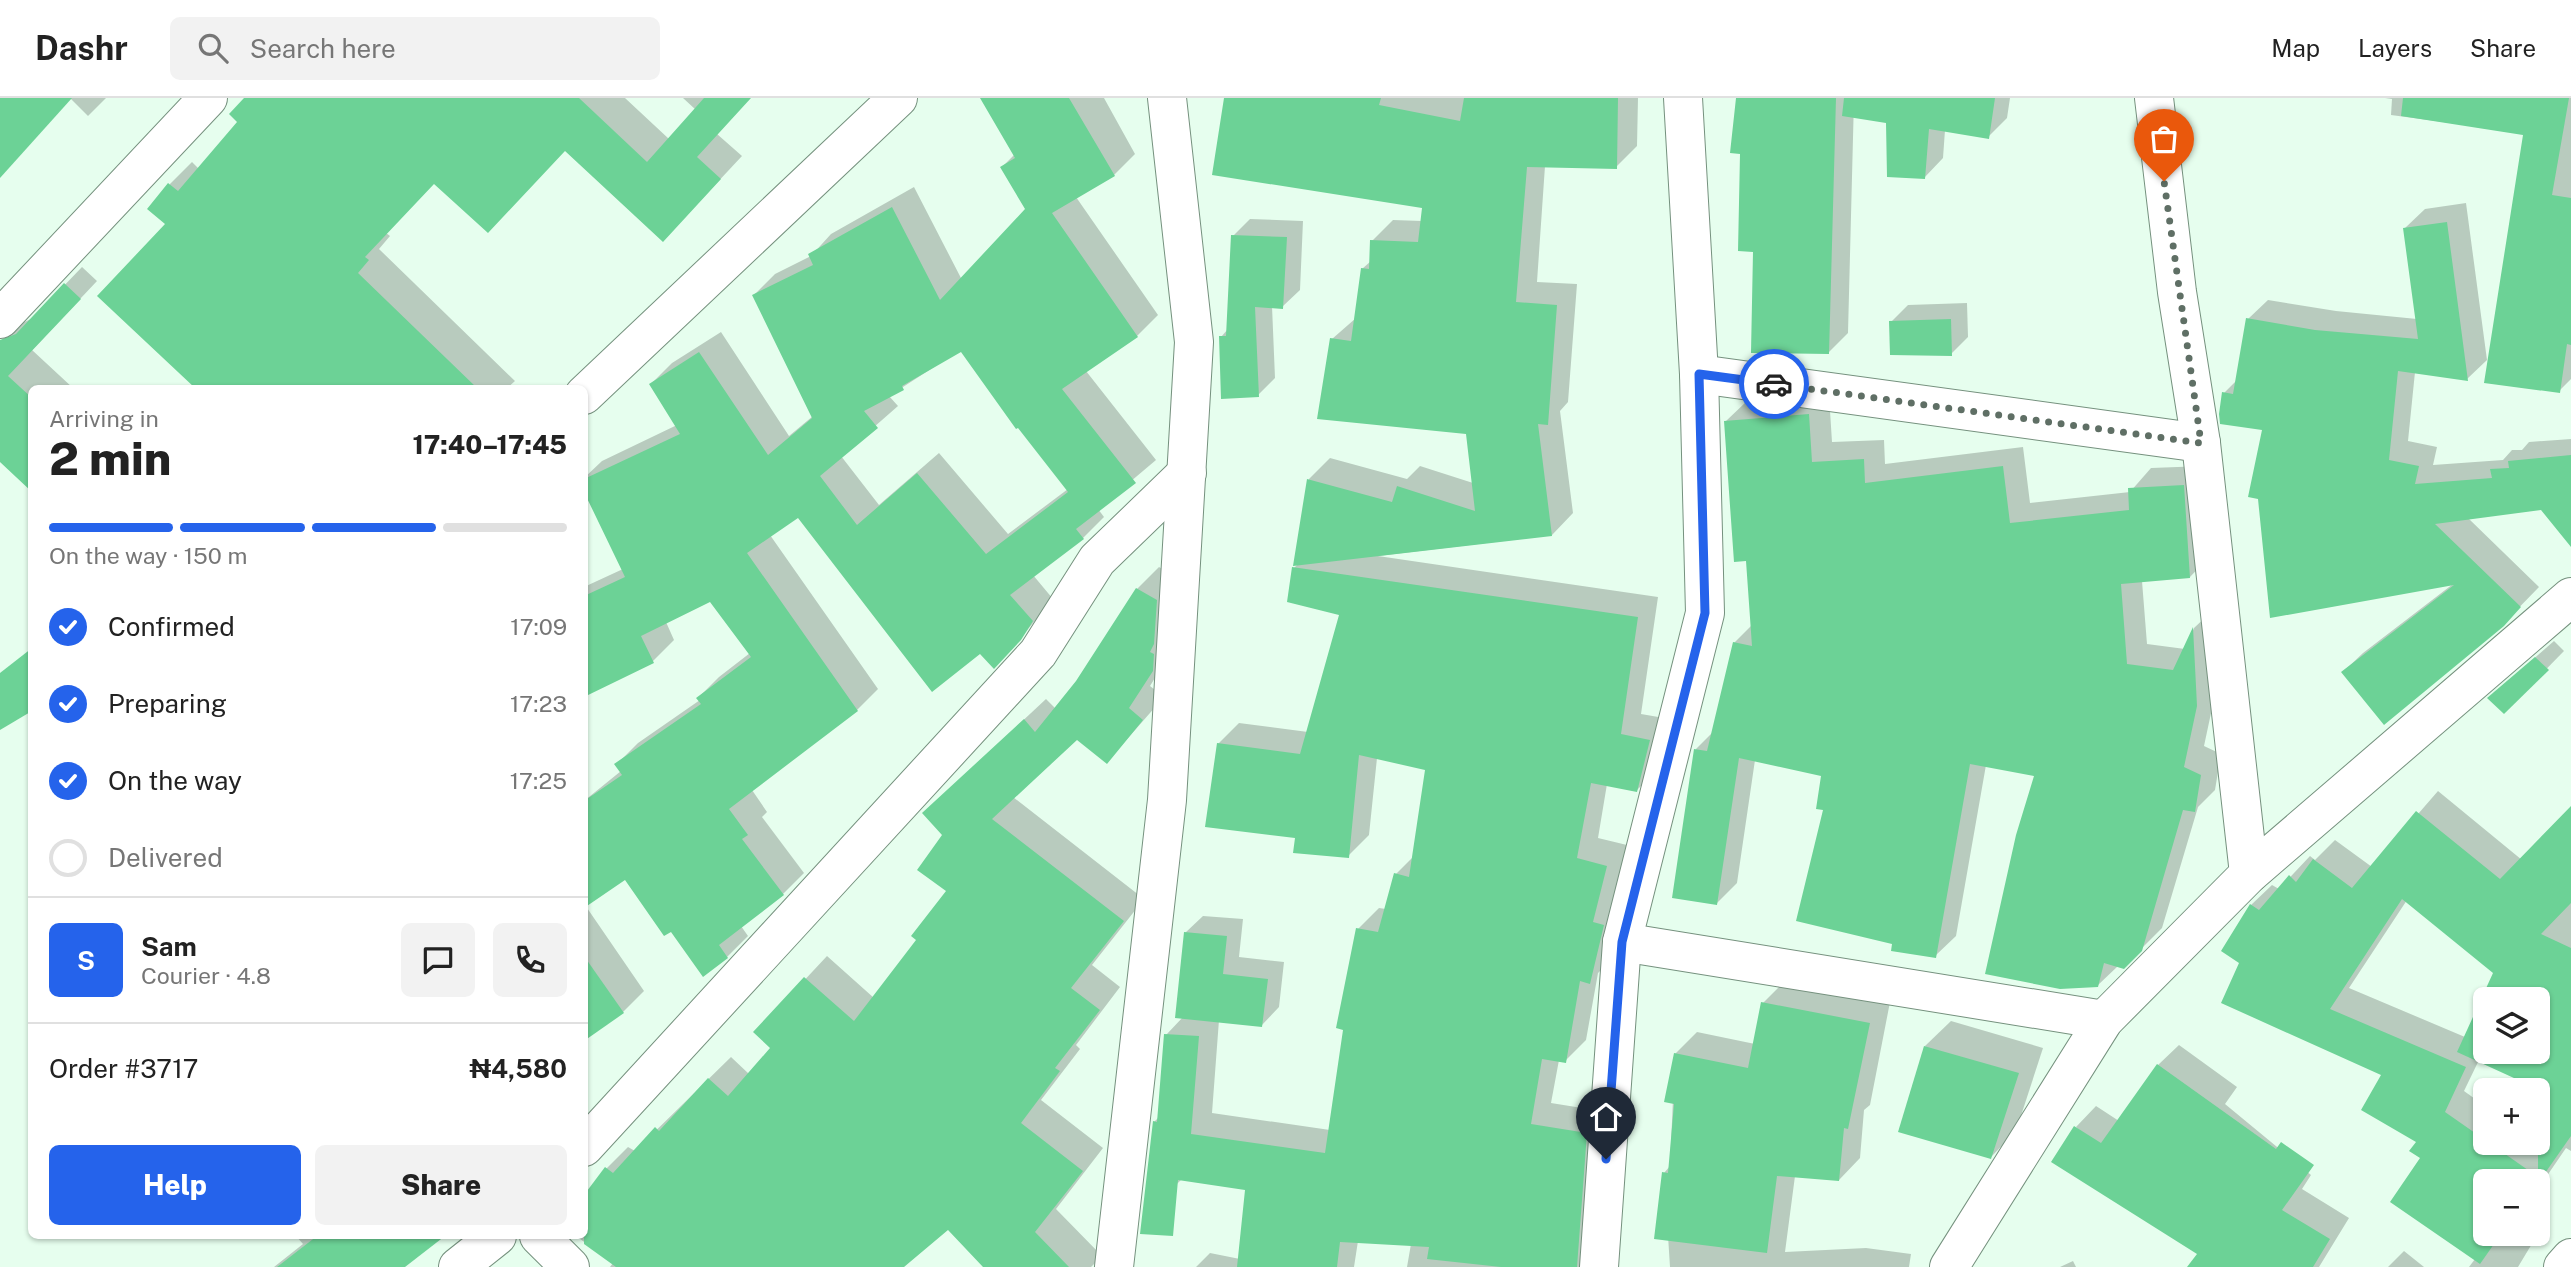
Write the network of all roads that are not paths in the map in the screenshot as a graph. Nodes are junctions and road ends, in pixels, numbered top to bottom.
1 (208, 98) edge
2 (898, 98) edge
3 (1167, 98) edge
4 (1684, 98) edge
5 (2154, 98) edge
6 (0, 319) edge
7 (1699, 374) junction
8 (588, 391) edge
9 (2201, 443) junction
10 (1187, 472) junction
11 (2571, 597) edge
12 (2249, 874) junction
13 (1622, 942) junction
14 (2104, 1020) junction
15 (588, 1143) edge
16 (493, 1239) edge
17 (542, 1239) edge
18 (2571, 1258) edge
19 (458, 1267) edge
20 (570, 1267) edge
21 (1114, 1267) edge
22 (1599, 1267) edge
23 (1949, 1267) edge
24 (2563, 1267) edge

1 - 6 street
2 - 8 street
3 - 10 street
4 - 7 street
5 - 9 street
7 - 9 street
7 - 13 street
9 - 12 street
10 - 15 street
10 - 21 street
11 - 12 street
12 - 14 street
13 - 14 street
13 - 22 street
14 - 23 street
16 - 19 street
17 - 20 street
18 - 24 street

